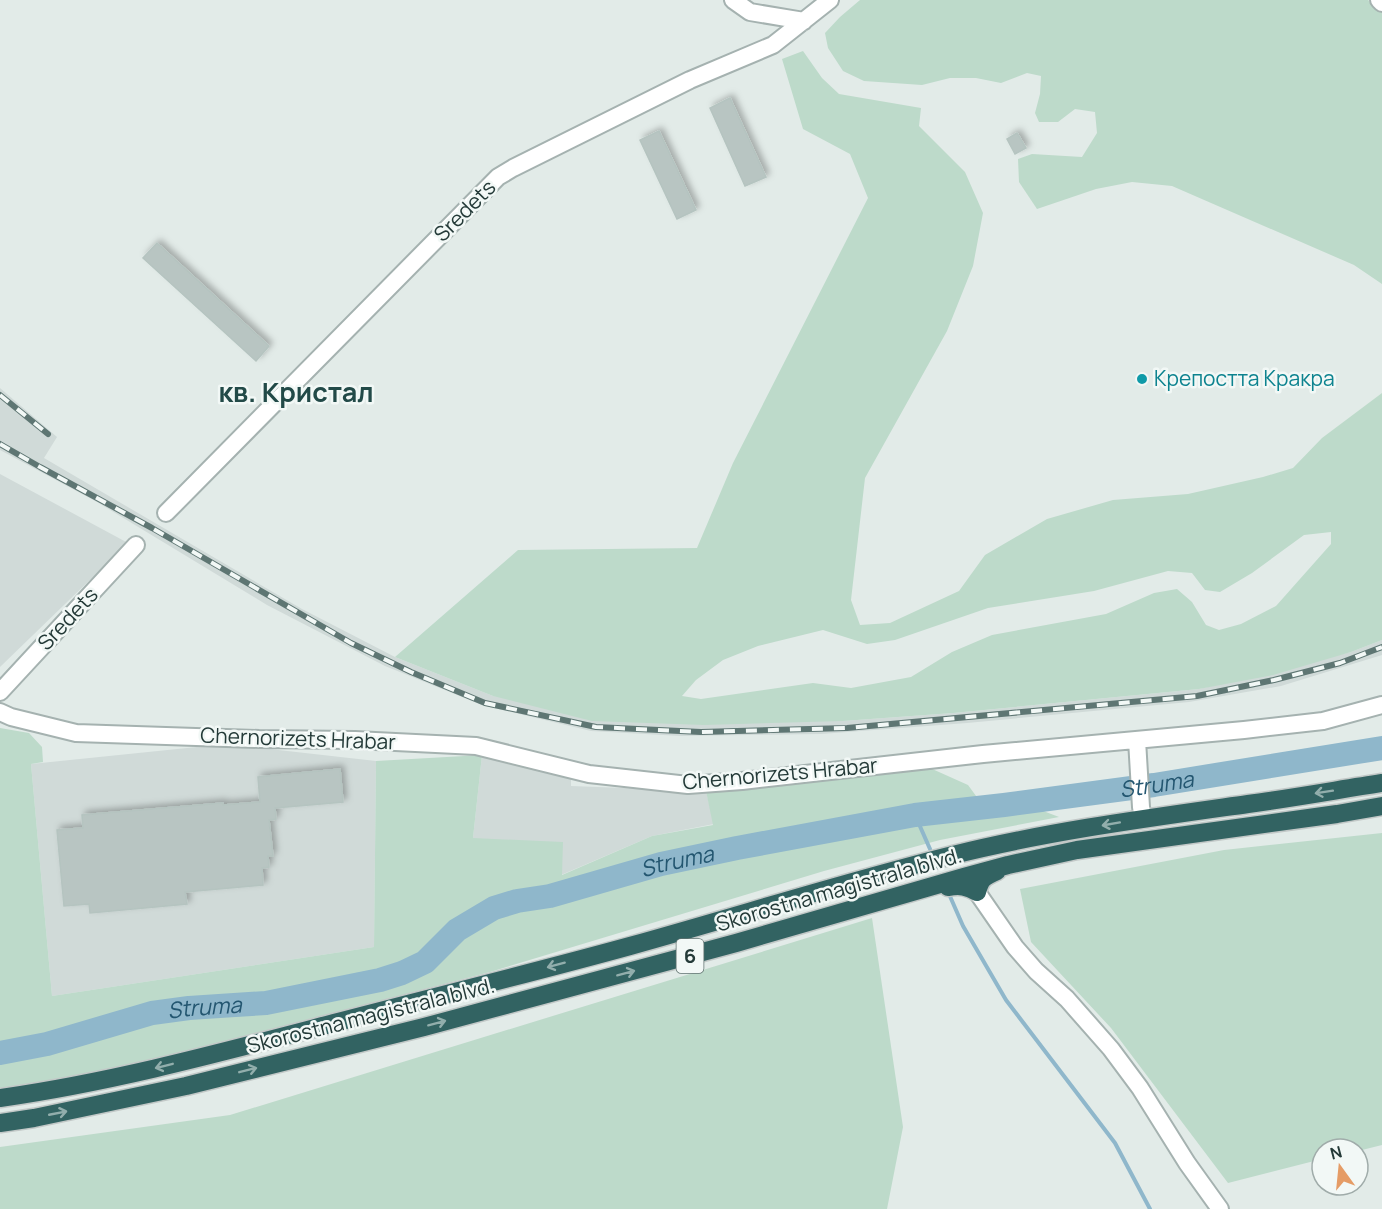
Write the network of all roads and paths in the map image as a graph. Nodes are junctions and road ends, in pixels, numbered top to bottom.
1 (733, 0) edge
2 (830, 0) edge
3 (804, 21) junction
4 (166, 513) dead end
5 (136, 545) dead end
6 (0, 692) edge
7 (1382, 705) edge
8 (0, 712) edge
9 (1137, 747) junction
10 (1382, 783) edge
11 (1382, 806) edge
12 (1142, 812) junction
13 (1008, 865) junction
14 (977, 892) junction
15 (852, 909) junction
16 (0, 1098) edge
17 (0, 1123) edge
18 (1220, 1209) edge

1 - 3 street
2 - 3 street, Sredets
3 - 4 street, Sredets
5 - 6 street, Sredets
7 - 9 street, Chernorizets Hrabar
8 - 9 street, Chernorizets Hrabar
9 - 12 street
10 -> 12 highway, Skorostna magistrala blvd. / 6
11 - 13 highway, Skorostna magistrala blvd. / 6
12 -> 16 highway, Skorostna magistrala blvd. / 6
13 - 14 highway
13 - 15 highway, Skorostna magistrala blvd. / 6
14 - 15 highway
14 - 18 street
17 -> 15 highway, Skorostna magistrala blvd. / 6

